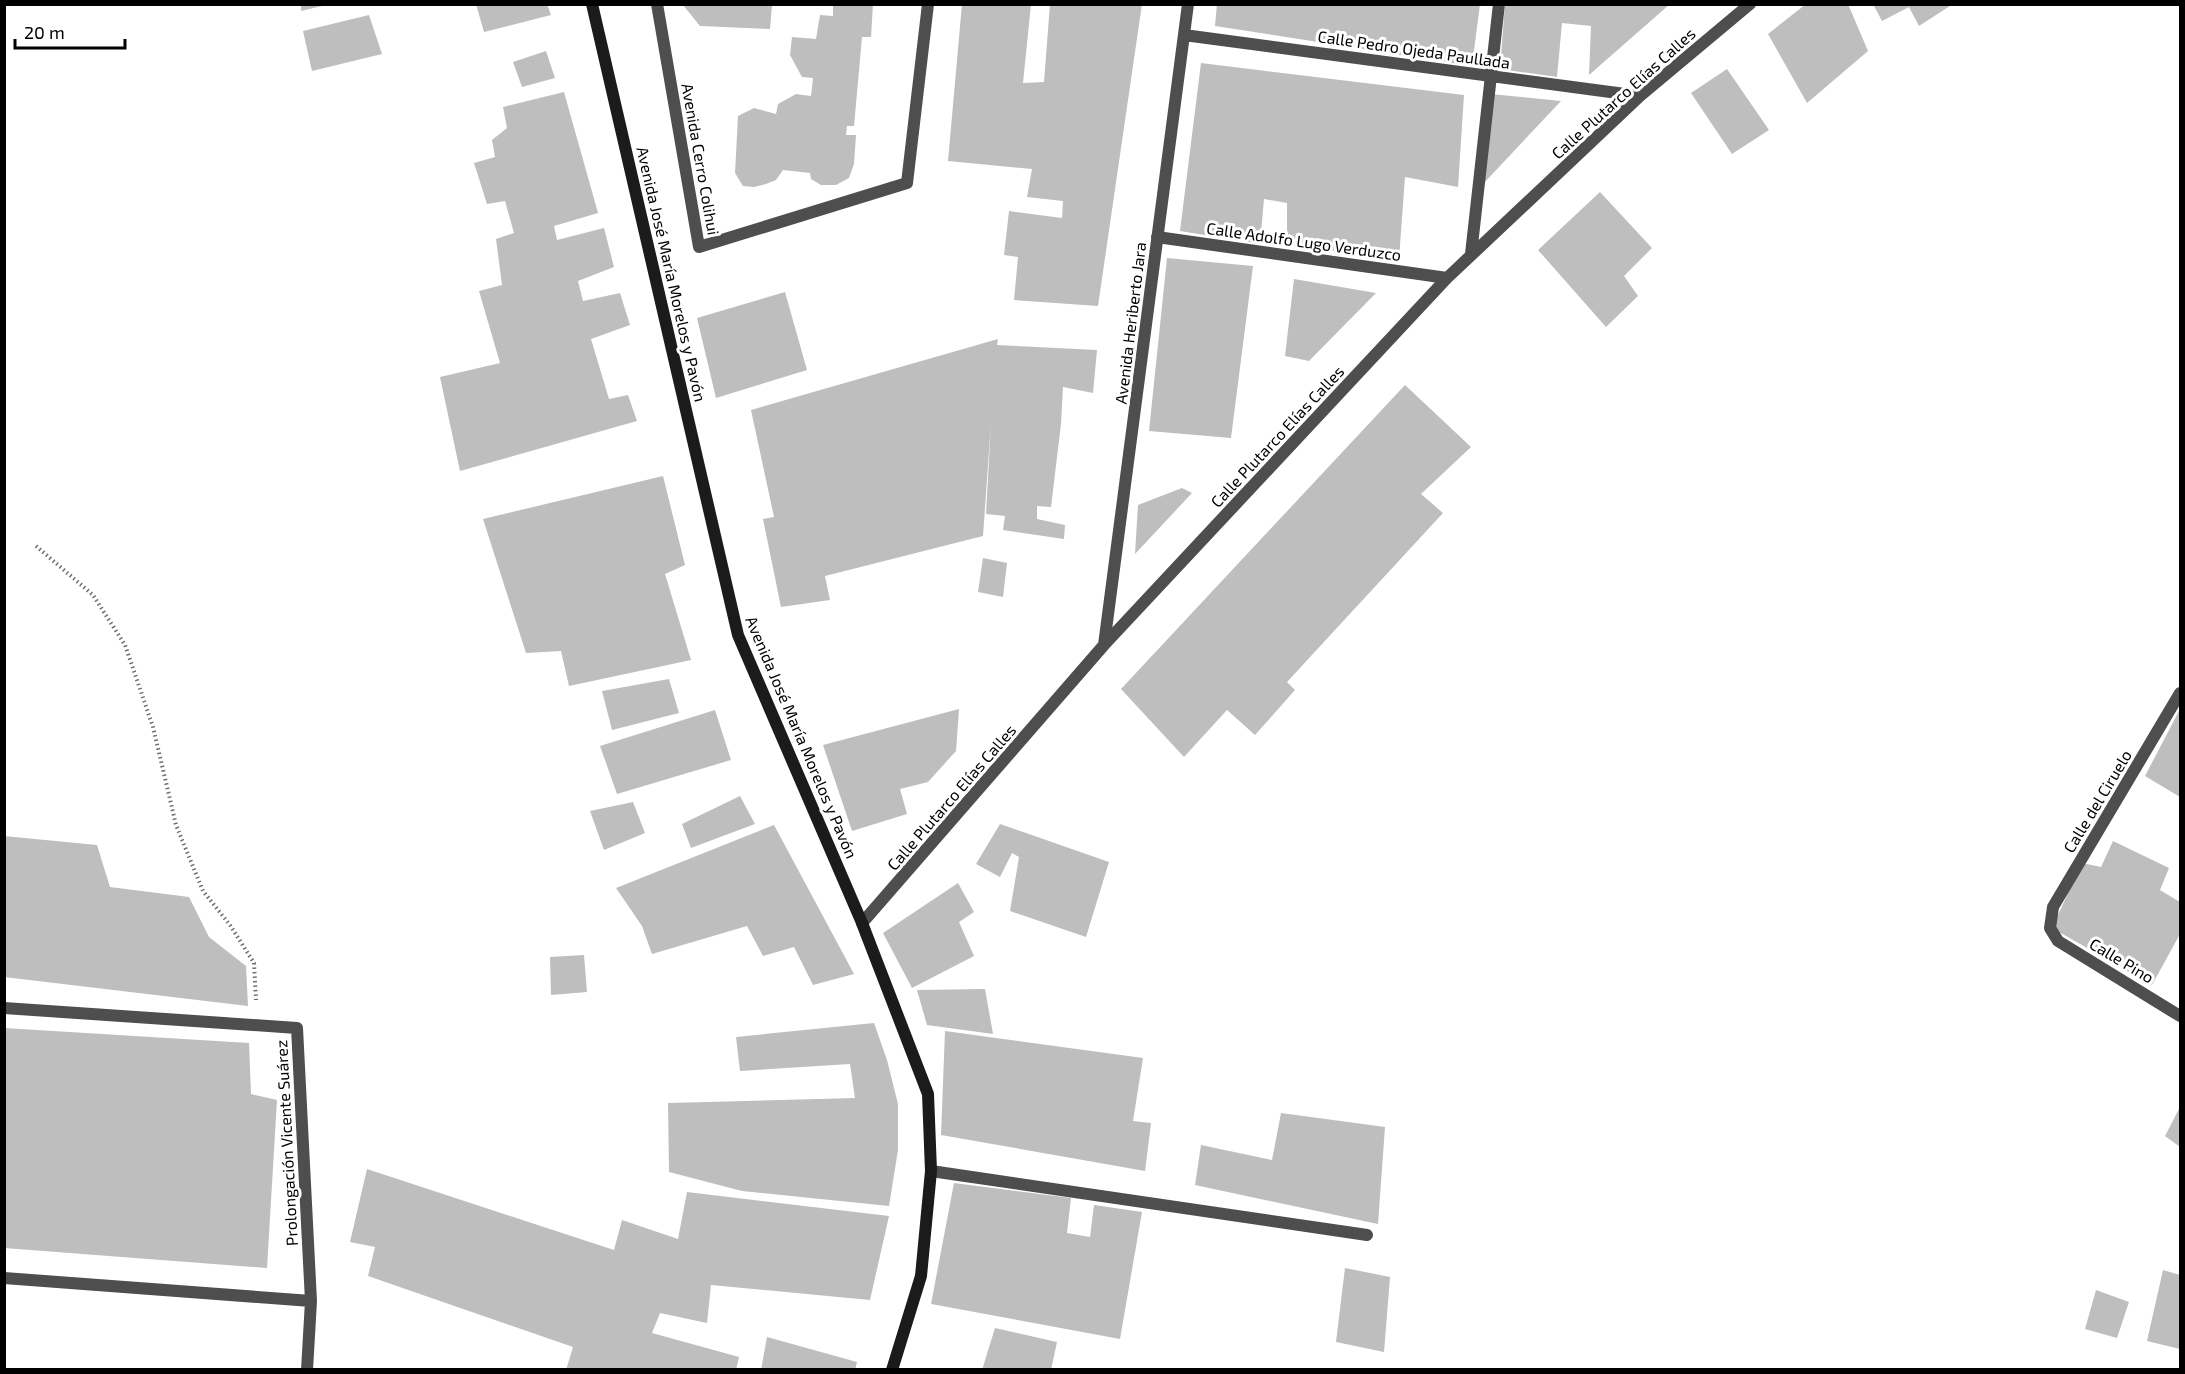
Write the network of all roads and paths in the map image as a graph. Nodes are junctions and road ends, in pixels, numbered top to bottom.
1 (592, 4) edge
2 (657, 4) edge
3 (928, 4) edge
4 (1188, 4) edge
5 (1499, 4) edge
6 (1750, 4) edge
7 (1184, 35) junction
8 (1491, 76) junction
9 (1640, 96) junction
10 (1157, 237) junction
11 (1471, 254) junction
12 (1447, 278) junction
13 (36, 546) dead end
14 (1104, 645) junction
15 (2181, 693) edge
16 (862, 923) junction
17 (2050, 928) joint
18 (4, 1008) edge
19 (2181, 1016) edge
20 (257, 1024) junction
21 (931, 1171) junction
22 (1367, 1234) dead end
23 (4, 1278) edge
24 (311, 1301) junction
25 (307, 1370) edge
26 (892, 1370) edge

1 - 16 main road, Avenida José María Morelos y Pavón
2 - 3 street, Avenida Cerro Colihui
4 - 7 street, Avenida Heriberto Jara
5 - 8 street
6 - 9 street, Calle Plutarco Elías Calles
7 - 8 street, Calle Pedro Ojeda Paullada
7 - 10 street, Avenida Heriberto Jara
8 - 9 street, Calle Pedro Ojeda Paullada
8 - 11 street
9 - 11 street, Calle Plutarco Elías Calles
10 - 12 street, Calle Adolfo Lugo Verduzco
10 - 14 street, Avenida Heriberto Jara
11 - 12 street, Calle Plutarco Elías Calles
12 - 14 street, Calle Plutarco Elías Calles
13 - 20 path
14 - 16 street, Calle Plutarco Elías Calles
15 - 17 street, Calle del Ciruelo
16 - 21 main road, Avenida José María Morelos y Pavón
17 - 19 street, Calle Pino
18 - 20 street, Prolongación Vicente Suárez
20 - 24 street, Prolongación Vicente Suárez
21 - 22 street
21 - 26 main road, Avenida José María Morelos y Pavón
23 - 24 street
24 - 25 street, Prolongación Vicente Suárez

